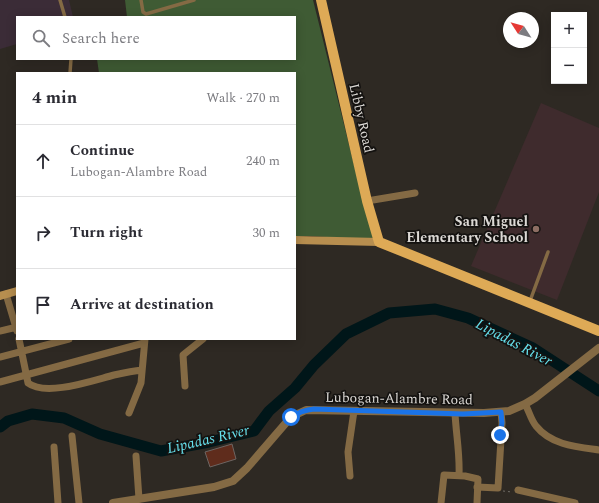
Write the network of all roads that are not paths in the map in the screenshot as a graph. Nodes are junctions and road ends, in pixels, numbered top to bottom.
1 (60, 0) edge
2 (141, 0) edge
3 (194, 0) edge
4 (321, 0) edge
5 (65, 16) edge
6 (71, 60) edge
7 (70, 72) edge
8 (415, 194) dead end
9 (367, 201) junction
10 (296, 240) edge
11 (379, 242) junction
12 (548, 252) dead end
13 (16, 291) edge
14 (3, 295) edge
15 (529, 302) junction
16 (16, 327) edge
17 (16, 329) edge
18 (599, 330) edge
19 (0, 331) edge
20 (19, 340) edge
21 (64, 340) edge
22 (202, 340) edge
23 (144, 341) edge
24 (599, 348) edge
25 (22, 351) junction
26 (0, 357) edge
27 (142, 370) junction
28 (26, 375) junction
29 (0, 382) edge
30 (185, 386) dead end
31 (525, 404) junction
32 (354, 411) junction
33 (501, 412) junction
34 (130, 413) dead end
35 (455, 413) junction
36 (72, 436) dead end
37 (54, 447) dead end
38 (599, 450) edge
39 (136, 456) dead end
40 (459, 475) junction
41 (350, 476) dead end
42 (477, 487) junction
43 (518, 490) road end
44 (140, 499) junction
45 (58, 503) edge
46 (79, 503) edge
47 (113, 503) edge
48 (441, 503) edge
49 (477, 503) edge
50 (575, 503) edge

1 - 5 lane
2 - 3 lane
4 - 9 main road, Libby Road
6 - 7 lane
8 - 9 street
9 - 11 main road, Libby Road
10 - 11 main road
11 - 15 main road
12 - 15 lane
13 - 14 main road
14 - 16 street
15 - 18 main road
17 - 19 street
20 - 25 street
21 - 25 street
22 - 30 street
23 - 27 street
23 - 28 street
24 - 31 street, Lubogan-Alambre Road
25 - 26 street
25 - 28 street
27 - 28 street
27 - 34 street
28 - 29 street
31 - 33 street, Lubogan-Alambre Road
31 - 38 street
32 - 35 street, Lubogan-Alambre Road
32 - 41 street
32 - 44 street, Lubogan-Alambre Road
33 - 35 street, Lubogan-Alambre Road
33 - 42 street
35 - 40 street
36 - 46 street
37 - 45 street
39 - 44 street
40 - 42 street
40 - 48 street
42 - 49 street
43 - 50 street
44 - 47 street, Lubogan-Alambre Road

